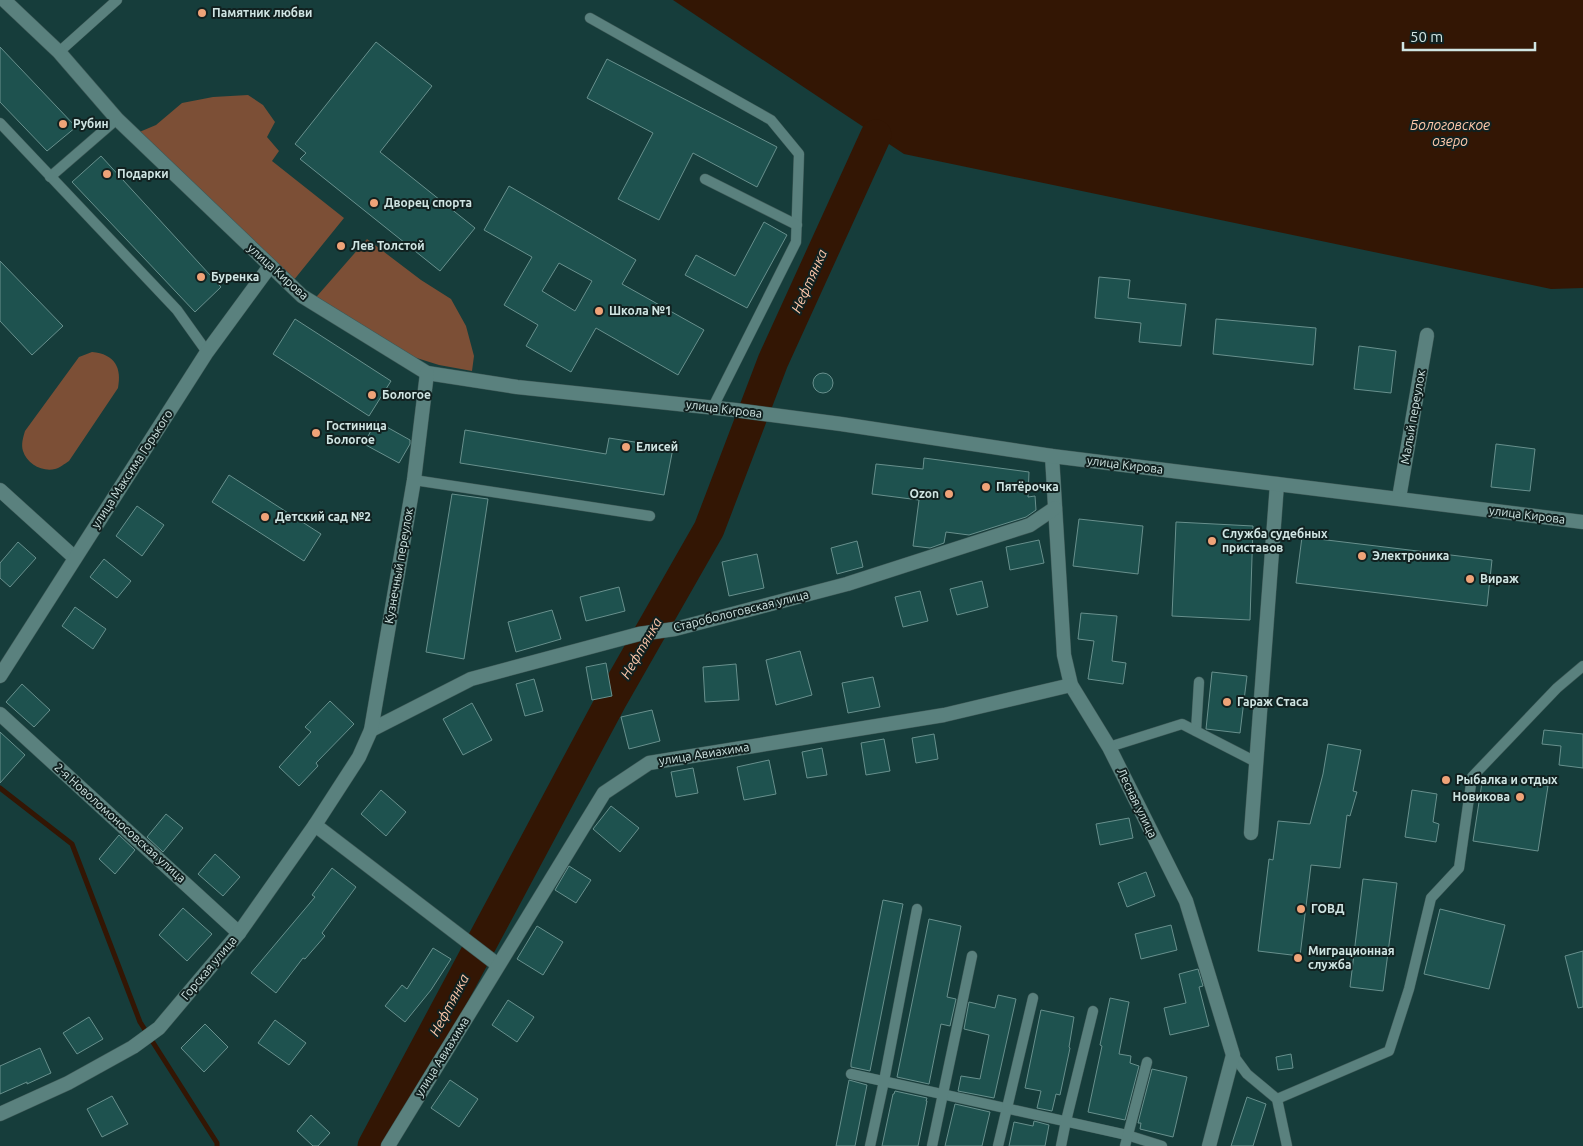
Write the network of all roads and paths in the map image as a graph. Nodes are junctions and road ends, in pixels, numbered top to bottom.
1 (4, 0) edge
2 (116, 0) edge
3 (590, 18) dead end
4 (59, 52) junction
5 (117, 119) junction
6 (0, 123) edge
7 (50, 177) junction
8 (704, 179) dead end
9 (797, 225) junction
10 (270, 266) junction
11 (1427, 335) dead end
12 (207, 352) junction
13 (427, 373) junction
14 (713, 407) junction
15 (1052, 456) junction
16 (414, 480) junction
17 (1277, 484) junction
18 (0, 490) edge
19 (1399, 498) junction
20 (1055, 508) junction
21 (650, 516) dead end
22 (1583, 522) edge
23 (76, 558) junction
24 (1583, 666) edge
25 (0, 676) edge
26 (1199, 682) dead end
27 (1071, 685) junction
28 (0, 714) edge
29 (371, 730) junction
30 (1196, 731) junction
31 (1109, 747) junction
32 (359, 757) joint
33 (1256, 762) junction
34 (315, 825) junction
35 (1251, 833) dead end
36 (917, 908) dead end
37 (239, 933) junction
38 (972, 956) dead end
39 (498, 965) junction
40 (1033, 998) dead end
41 (1093, 1011) dead end
42 (1233, 1055) junction
43 (1147, 1062) dead end
44 (851, 1074) dead end
45 (884, 1081) junction
46 (942, 1094) junction
47 (1277, 1099) junction
48 (1006, 1108) junction
49 (0, 1114) edge
50 (1066, 1122) junction
51 (1127, 1135) junction
52 (388, 1146) edge
53 (870, 1146) edge
54 (932, 1146) edge
55 (998, 1146) edge
56 (1061, 1146) edge
57 (1125, 1146) edge
58 (1162, 1146) edge
59 (1209, 1146) edge
60 (1287, 1146) edge

1 - 4 street, улица Кирова
2 - 4 lane
3 - 9 lane
4 - 5 street, улица Кирова
5 - 7 lane
5 - 10 street, улица Кирова
6 - 7 lane
7 - 12 lane
8 - 9 lane
9 - 14 lane
10 - 12 street, улица Максима Горького
10 - 13 street, улица Кирова
11 - 19 street, Малый переулок
12 - 23 street, улица Максима Горького
13 - 14 street, улица Кирова
13 - 16 street, Кузнечный переулок
14 - 15 street, улица Кирова
15 - 17 street, улица Кирова
15 - 20 street, Лесная улица
16 - 21 lane
16 - 29 street, Кузнечный переулок
17 - 19 street, улица Кирова
17 - 33 street
18 - 23 street
19 - 22 street, улица Кирова
20 - 27 street, Лесная улица
20 - 29 street, Старобологовская улица
23 - 25 street, улица Максима Горького
24 - 47 lane
26 - 30 lane
27 - 31 street, Лесная улица
27 - 39 street, улица Авиахима
28 - 37 street, 2-я Новоломоносовская улица
29 - 32 street, Кузнечный переулок
30 - 31 lane
30 - 33 lane
31 - 42 street, Лесная улица
32 - 34 street, Горская улица
33 - 35 street
34 - 37 street, Горская улица
34 - 39 street
36 - 45 lane
37 - 49 street, Горская улица
38 - 46 lane
39 - 52 street, улица Авиахима
40 - 48 lane
41 - 50 lane
42 - 47 lane
42 - 59 street
43 - 51 lane
44 - 45 lane
45 - 46 lane
45 - 53 lane
46 - 48 lane
46 - 54 lane
47 - 60 lane
48 - 50 lane
48 - 55 lane
50 - 51 lane
50 - 56 lane
51 - 57 lane
51 - 58 lane

